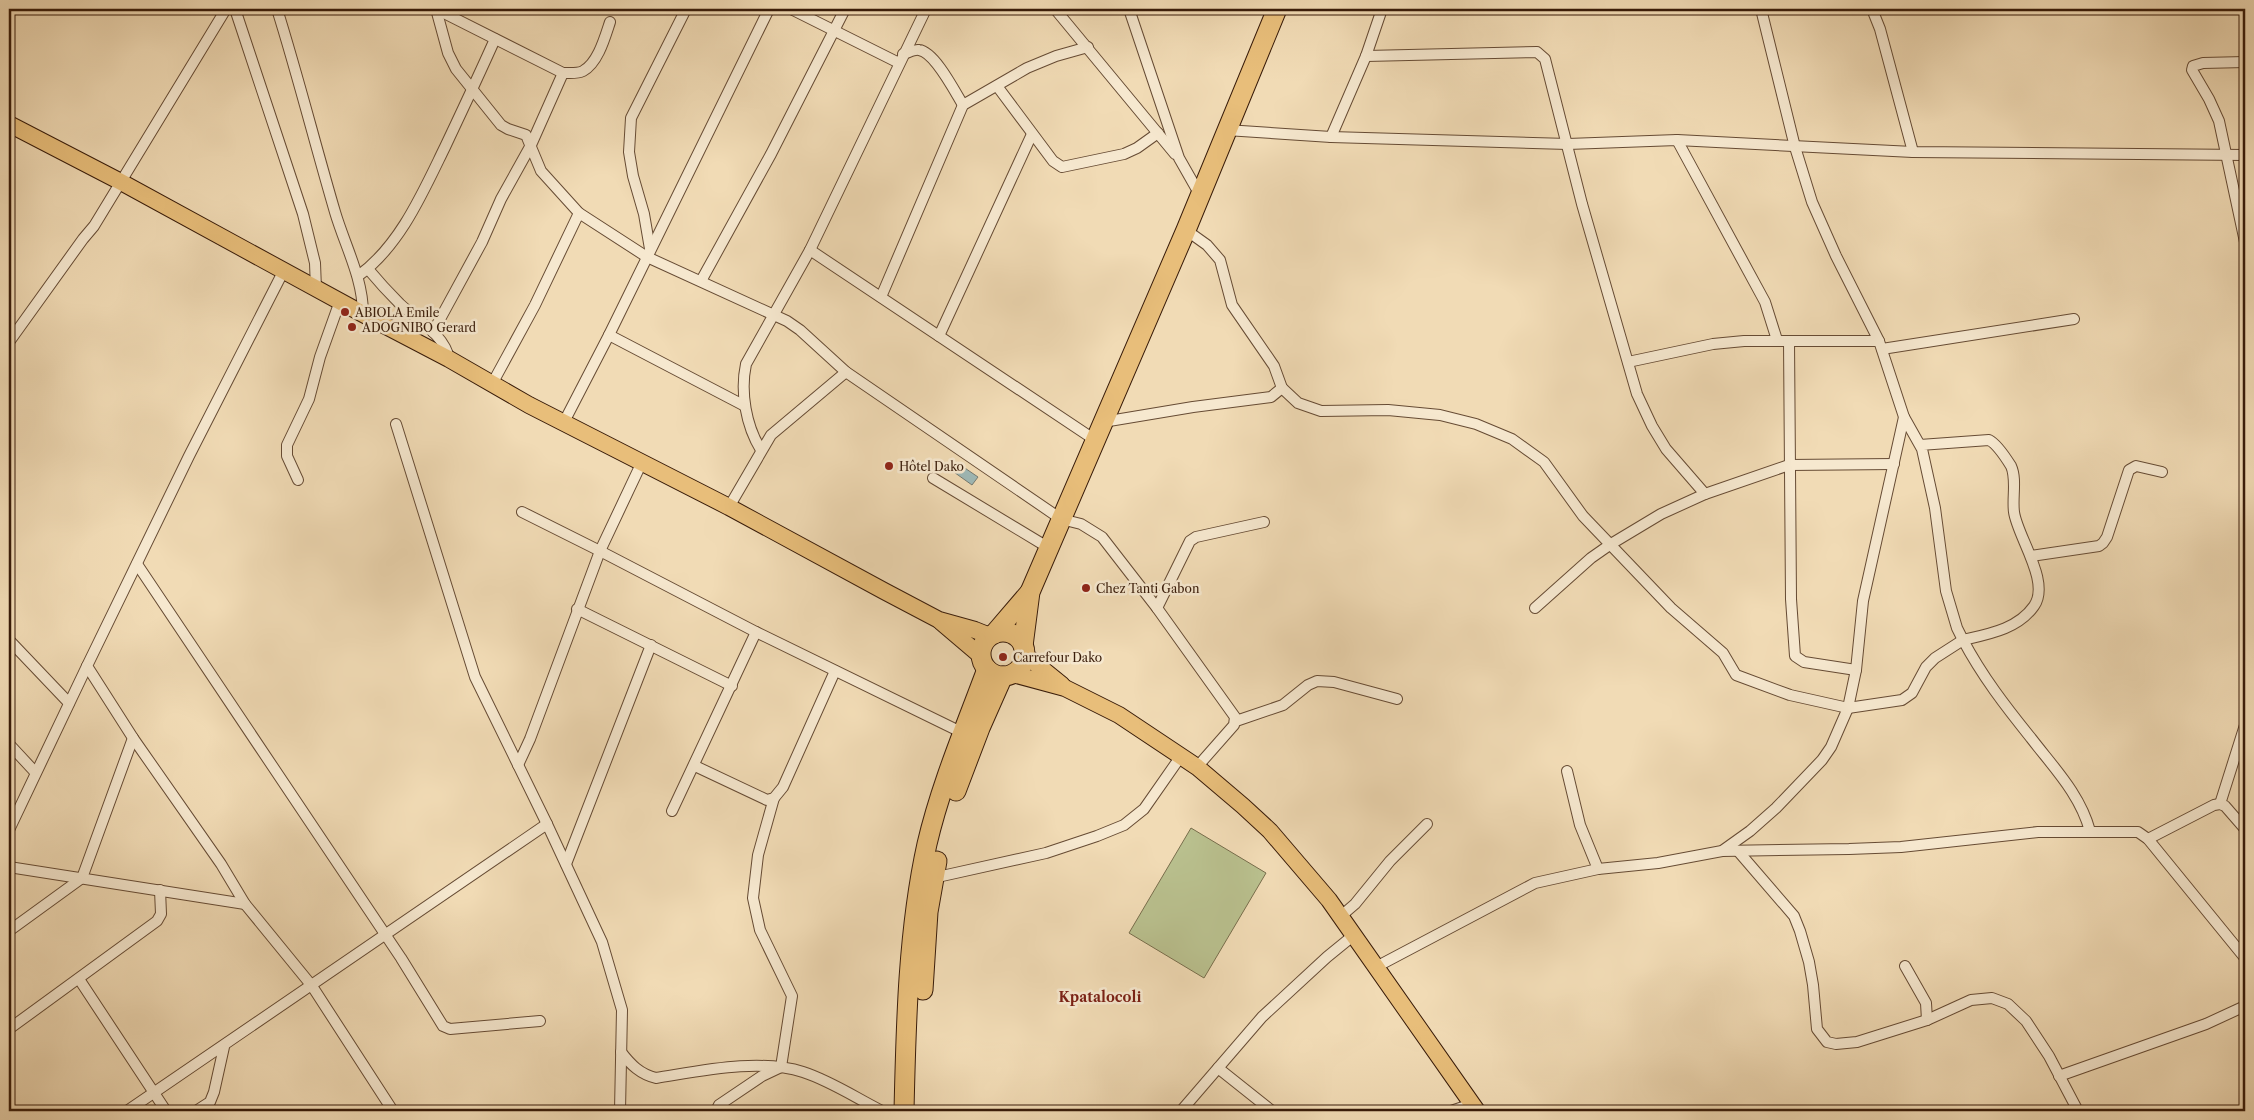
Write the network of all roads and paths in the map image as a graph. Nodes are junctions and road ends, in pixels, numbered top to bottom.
1 (226, 9) edge
2 (235, 9) edge
3 (278, 9) edge
4 (436, 9) edge
5 (686, 9) edge
6 (769, 9) edge
7 (791, 9) edge
8 (845, 9) edge
9 (926, 9) edge
10 (1055, 9) edge
11 (1129, 9) edge
12 (1277, 9) edge
13 (1382, 9) edge
14 (1761, 9) edge
15 (1872, 9) edge
16 (610, 22) dead end
17 (834, 31) junction
18 (496, 39) junction
19 (1088, 47) junction
20 (1366, 56) junction
21 (901, 58) junction
22 (2245, 62) edge
23 (563, 73) junction
24 (997, 86) junction
25 (472, 90) junction
26 (963, 105) junction
27 (9, 124) edge
28 (1226, 130) junction
29 (1158, 133) junction
30 (1032, 134) junction
31 (1331, 137) junction
32 (1677, 140) junction
33 (1568, 144) junction
34 (531, 145) junction
35 (1795, 147) junction
36 (1914, 152) junction
37 (2245, 155) edge
38 (2226, 156) junction
39 (1179, 158) junction
40 (121, 182) junction
41 (1200, 195) junction
42 (579, 214) junction
43 (1186, 230) junction
44 (2245, 242) edge
45 (810, 250) junction
46 (649, 253) junction
47 (368, 269) junction
48 (283, 272) junction
49 (358, 276) junction
50 (701, 281) junction
51 (316, 290) junction
52 (881, 296) junction
53 (340, 302) junction
54 (362, 314) junction
55 (773, 315) junction
56 (2074, 319) dead end
57 (433, 332) junction
58 (610, 335) junction
59 (939, 336) junction
60 (1777, 340) junction
61 (1789, 341) junction
62 (9, 342) edge
63 (1881, 345) junction
64 (449, 359) junction
65 (1628, 362) junction
66 (846, 372) junction
67 (492, 384) junction
68 (1282, 388) junction
69 (745, 406) junction
70 (1904, 416) junction
71 (564, 422) junction
72 (1102, 422) junction
73 (396, 424) dead end
74 (1095, 440) junction
75 (1920, 446) junction
76 (761, 450) junction
77 (642, 462) junction
78 (1894, 464) junction
79 (1790, 465) junction
80 (2162, 472) dead end
81 (933, 478) dead end
82 (298, 480) dead end
83 (1705, 494) junction
84 (729, 507) junction
85 (522, 512) dead end
86 (1062, 520) junction
87 (1264, 522) dead end
88 (1611, 544) junction
89 (1049, 548) junction
90 (600, 551) junction
91 (2031, 556) junction
92 (137, 564) junction
93 (1030, 592) junction
94 (1157, 608) junction
95 (1535, 608) dead end
96 (577, 609) junction
97 (939, 620) junction
98 (756, 632) junction
99 (992, 635) junction
100 (9, 640) edge
101 (1964, 640) junction
102 (651, 645) junction
103 (1024, 650) junction
104 (87, 666) junction
105 (996, 668) junction
106 (1856, 670) junction
107 (835, 671) junction
108 (732, 686) junction
109 (1065, 688) junction
110 (1397, 699) dead end
111 (69, 703) junction
112 (1848, 708) junction
113 (1236, 721) junction
114 (2245, 725) edge
115 (963, 733) junction
116 (133, 738) junction
117 (9, 744) edge
118 (1181, 756) junction
119 (518, 765) junction
120 (694, 766) junction
121 (1197, 768) junction
122 (1568, 771) dead end
123 (35, 772) junction
124 (774, 798) junction
125 (2220, 804) junction
126 (672, 811) dead end
127 (547, 824) junction
128 (1428, 824) dead end
129 (2245, 829) edge
130 (9, 830) edge
131 (2090, 831) junction
132 (2148, 838) junction
133 (1722, 850) junction
134 (1738, 851) junction
135 (566, 864) junction
136 (9, 868) edge
137 (1598, 869) junction
138 (82, 878) junction
139 (933, 878) junction
140 (160, 890) junction
141 (245, 904) junction
142 (1341, 916) junction
143 (9, 930) edge
144 (1354, 935) junction
145 (384, 936) junction
146 (2245, 958) edge
147 (1905, 966) dead end
148 (1376, 967) junction
149 (79, 979) junction
150 (312, 986) junction
151 (2245, 1006) edge
152 (1927, 1020) junction
153 (540, 1021) dead end
154 (9, 1029) edge
155 (224, 1047) junction
156 (620, 1052) junction
157 (781, 1067) junction
158 (1218, 1068) junction
159 (2059, 1076) junction
160 (155, 1092) junction
161 (1474, 1108) edge
162 (127, 1111) edge
163 (166, 1111) edge
164 (196, 1111) edge
165 (393, 1111) edge
166 (620, 1111) edge
167 (716, 1111) edge
168 (882, 1111) edge
169 (904, 1111) edge
170 (916, 1111) edge
171 (1181, 1111) edge
172 (1272, 1111) edge
173 (1451, 1111) edge
174 (2078, 1111) edge

1 - 40 street
2 - 51 street
3 - 49 street
4 - 18 street
4 - 25 street
5 - 46 street
6 - 46 street
7 - 17 street
8 - 17 street
9 - 21 street
10 - 19 street
11 - 39 street
12 - 28 highway
13 - 20 street
14 - 35 street
15 - 36 street
16 - 23 street
17 - 21 street
17 - 50 street
18 - 23 street
18 - 25 street
19 - 24 street
19 - 29 street
20 - 31 street
20 - 33 street
21 - 26 street
21 - 45 street
22 - 38 street
23 - 34 street
24 - 26 street
24 - 30 street
25 - 34 street
25 - 47 street
26 - 52 street
27 - 40 main road
28 - 31 street
28 - 41 highway
29 - 30 street
29 - 39 street
30 - 59 street
31 - 33 street
32 - 33 street
32 - 35 street
32 - 60 street
33 - 65 street
34 - 42 street
34 - 57 street
35 - 36 street
35 - 63 street
36 - 38 street
37 - 38 street
38 - 44 street
39 - 41 street
40 - 48 main road
40 - 62 street
41 - 43 highway
42 - 46 street
42 - 67 street
43 - 68 street
43 - 72 highway
45 - 52 street
45 - 55 street
46 - 50 street
46 - 58 street
47 - 49 street
47 - 57 street
48 - 51 main road
48 - 92 street
49 - 54 street
50 - 55 street
51 - 53 main road
52 - 59 street
53 - 54 main road
53 - 82 street
54 - 64 main road
55 - 66 street
55 - 69 street
56 - 63 street
57 - 64 street
58 - 69 street
58 - 71 street
59 - 74 street
60 - 61 street
60 - 65 street
61 - 63 street
61 - 79 street
63 - 70 street
64 - 67 main road
65 - 83 street
66 - 76 street
66 - 86 street
67 - 71 main road
68 - 72 street
68 - 88 street
69 - 76 street
70 - 75 street
70 - 78 street
71 - 77 main road
72 - 74 highway
73 - 119 street
74 - 86 highway
75 - 91 street
75 - 101 street
76 - 84 street
77 - 84 main road
77 - 90 street
78 - 79 street
78 - 106 street
79 - 83 street
79 - 106 street
80 - 91 street
81 - 89 street
83 - 88 street
84 - 97 main road
85 - 90 street
86 - 89 highway
86 - 94 street
87 - 94 street
88 - 95 street
88 - 112 street
89 - 93 highway
90 - 96 street
90 - 98 street
91 - 101 street
92 - 104 street
92 - 145 street
93 - 99 highway
93 - 103 highway
94 - 113 street
96 - 102 street
96 - 119 street
97 - 99 main road
97 - 105 main road
98 - 107 street
98 - 108 street
99 - 103 highway
99 - 105 highway
100 - 111 street
101 - 112 street
101 - 131 street
102 - 108 street
102 - 135 street
103 - 105 highway
103 - 109 main road
104 - 111 street
104 - 116 street
105 - 109 main road
105 - 115 highway
105 - 139 highway
106 - 112 street
107 - 115 street
107 - 124 street
108 - 120 street
109 - 118 main road
110 - 113 street
111 - 123 street
112 - 133 street
113 - 121 street
114 - 125 street
115 - 169 highway
116 - 138 street
116 - 141 street
117 - 123 street
118 - 121 main road
118 - 139 street
119 - 127 street
120 - 124 street
120 - 126 street
121 - 142 main road
122 - 137 street
123 - 130 street
124 - 157 street
125 - 129 street
125 - 132 street
127 - 135 street
127 - 145 street
128 - 142 street
131 - 132 street
131 - 134 street
132 - 146 street
133 - 134 street
133 - 137 street
134 - 152 street
135 - 156 street
136 - 138 street
137 - 148 street
138 - 140 street
138 - 143 street
139 - 170 highway
140 - 141 street
140 - 149 street
141 - 150 street
142 - 144 main road
144 - 148 main road
144 - 158 street
145 - 150 street
145 - 153 street
147 - 152 street
148 - 161 main road
149 - 154 street
149 - 160 street
150 - 155 street
150 - 165 street
151 - 159 street
152 - 159 street
155 - 160 street
155 - 164 street
156 - 157 street
156 - 166 street
157 - 167 street
157 - 168 street
158 - 171 street
158 - 172 street
159 - 174 street
160 - 162 street
160 - 163 street
161 - 173 street

